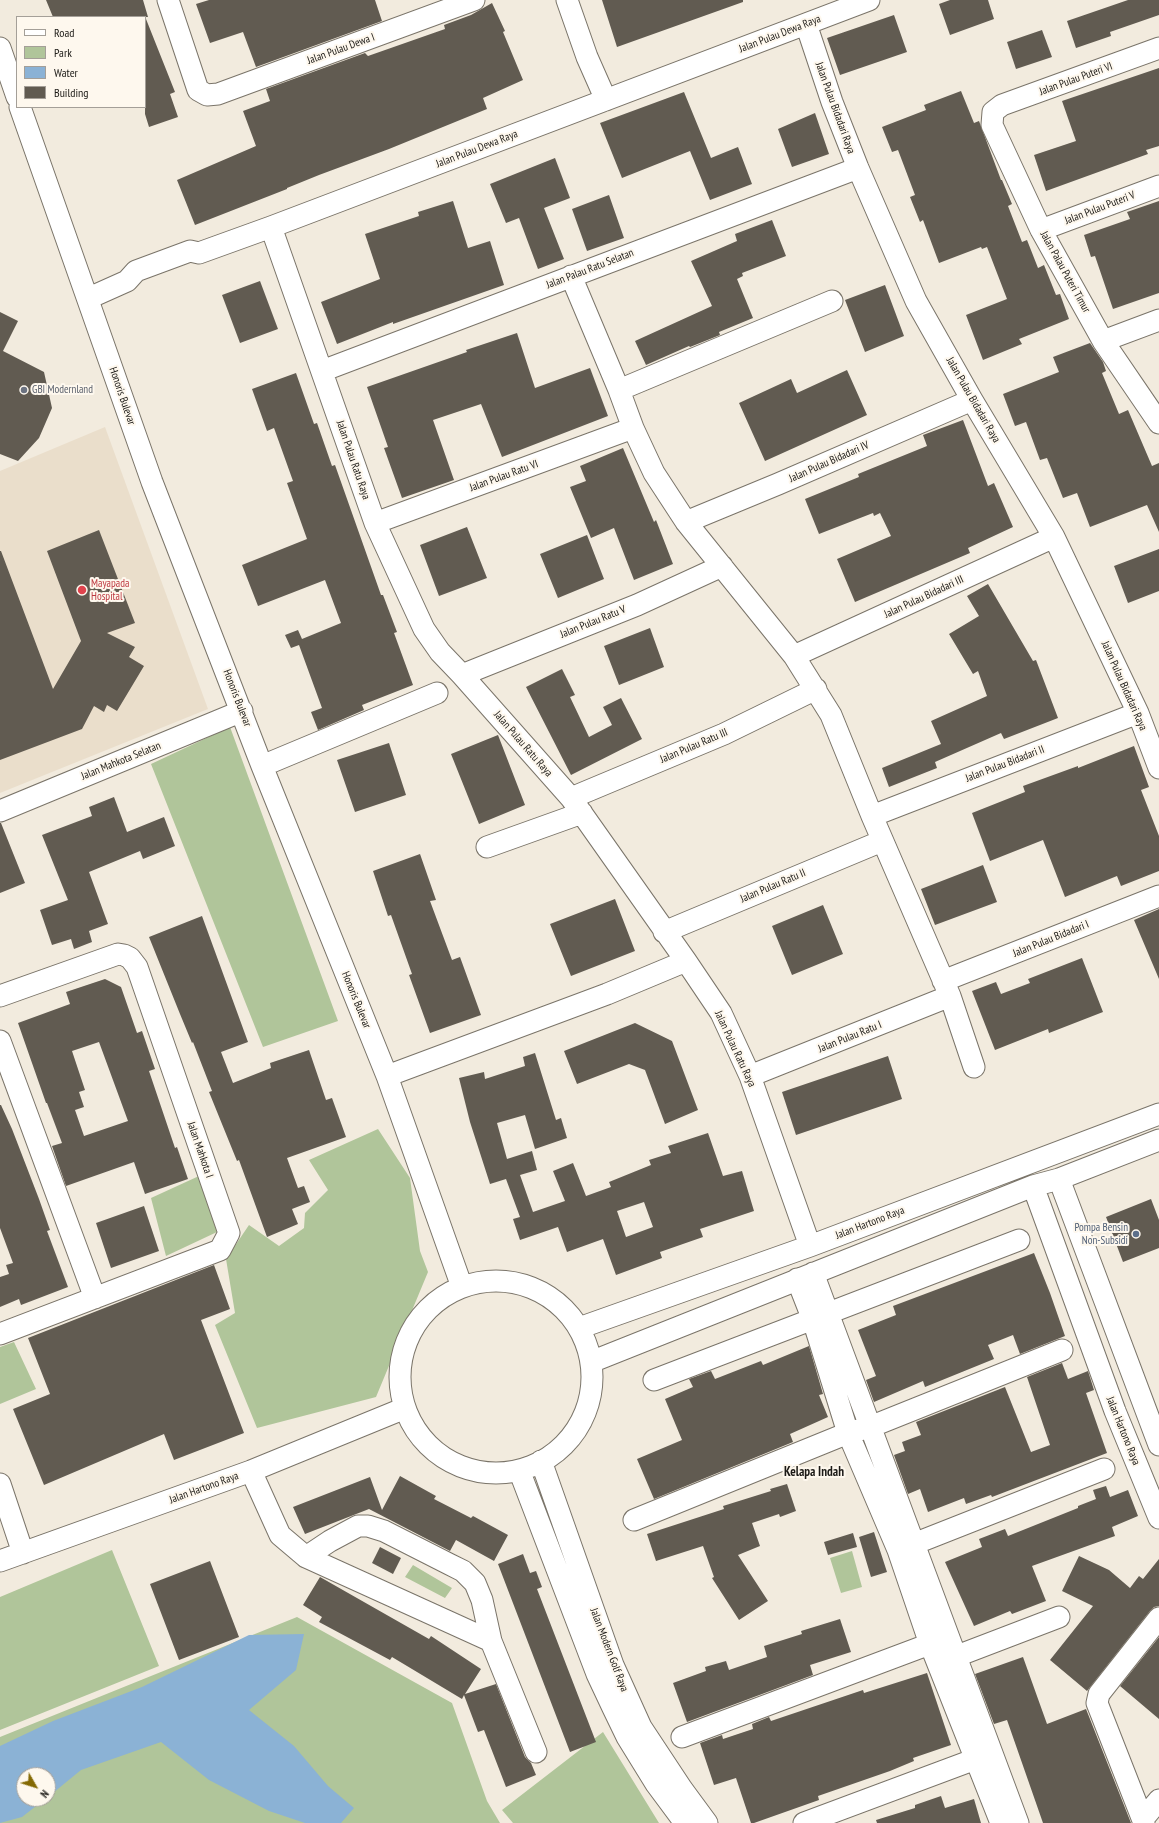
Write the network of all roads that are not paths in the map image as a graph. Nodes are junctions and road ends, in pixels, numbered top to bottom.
1 (168, 0) edge
2 (474, 0) edge
3 (567, 0) edge
4 (869, 0) edge
5 (806, 24) junction
6 (0, 48) edge
7 (1159, 48) edge
8 (16, 94) edge
9 (606, 100) junction
10 (20, 108) edge
11 (993, 112) joint
12 (858, 168) junction
13 (1159, 186) edge
14 (271, 227) junction
15 (1041, 230) junction
16 (570, 276) junction
17 (89, 298) junction
18 (832, 302) dead end
19 (1159, 320) edge
20 (1103, 341) junction
21 (322, 371) junction
22 (619, 390) junction
23 (972, 400) junction
24 (1159, 423) edge
25 (633, 428) junction
26 (686, 522) junction
27 (375, 523) junction
28 (1054, 537) junction
29 (722, 566) junction
30 (794, 656) junction
31 (462, 675) junction
32 (816, 689) junction
33 (437, 693) dead end
34 (242, 711) junction
35 (1138, 713) junction
36 (262, 766) junction
37 (1159, 768) edge
38 (576, 806) junction
39 (0, 811) edge
40 (872, 816) junction
41 (882, 840) junction
42 (487, 848) dead end
43 (1159, 896) edge
44 (664, 932) junction
45 (686, 961) junction
46 (946, 989) junction
47 (0, 996) edge
48 (0, 1041) edge
49 (974, 1067) dead end
50 (387, 1076) junction
51 (750, 1076) junction
52 (1159, 1114) edge
53 (1159, 1140) edge
54 (1059, 1179) junction
55 (1033, 1186) junction
56 (1020, 1240) dead end
57 (810, 1246) junction
58 (805, 1276) junction
59 (462, 1287) junction
60 (96, 1298) junction
61 (820, 1316) junction
62 (579, 1328) junction
63 (0, 1334) edge
64 (1062, 1350) dead end
65 (591, 1362) junction
66 (654, 1380) dead end
67 (405, 1408) junction
68 (870, 1427) junction
69 (848, 1433) junction
70 (1159, 1445) edge
71 (541, 1461) junction
72 (1104, 1469) dead end
73 (519, 1470) junction
74 (251, 1471) junction
75 (0, 1484) edge
76 (1159, 1518) edge
77 (634, 1520) dead end
78 (906, 1547) junction
79 (23, 1553) junction
80 (306, 1557) junction
81 (0, 1561) edge
82 (1059, 1617) dead end
83 (1159, 1618) edge
84 (950, 1637) junction
85 (492, 1641) junction
86 (930, 1644) junction
87 (957, 1656) junction
88 (682, 1737) dead end
89 (536, 1752) dead end
90 (985, 1756) junction
91 (1159, 1800) edge
92 (1144, 1821) edge
93 (685, 1823) edge
94 (707, 1823) edge
95 (804, 1823) edge
96 (1001, 1823) edge
97 (1018, 1823) edge

1 - 2 street, Jalan Pulau Dewa I
3 - 9 street
4 - 5 street, Jalan Pulau Dewa Raya
5 - 9 street, Jalan Pulau Dewa Raya
5 - 12 street, Jalan Pulau Bidadari Raya
6 - 8 street
7 - 11 street, Jalan Pulau Puteri VI
9 - 14 street, Jalan Pulau Dewa Raya
10 - 17 street, Honoris Bulevar
11 - 15 street, Jalan Palau Puteri Timur
12 - 16 street, Jalan Palau Ratu Selatan
12 - 23 street, Jalan Pulau Bidadari Raya
13 - 15 street, Jalan Pulau Puteri V
14 - 17 street, Jalan Pulau Dewa Raya
14 - 21 street, Jalan Pulau Ratu Raya
15 - 20 street, Jalan Palau Puteri Timur
16 - 21 street, Jalan Palau Ratu Selatan
16 - 22 street
17 - 34 street, Honoris Bulevar
18 - 22 street
19 - 20 street
20 - 24 street, Jalan Palau Puteri Timur
21 - 27 street, Jalan Pulau Ratu Raya
22 - 25 street
23 - 26 street, Jalan Pulau Bidadari IV
23 - 28 street, Jalan Pulau Bidadari Raya
25 - 26 street
25 - 27 street, Jalan Pulau Ratu VI
26 - 29 street
27 - 31 street, Jalan Pulau Ratu Raya
28 - 30 street, Jalan Pulau Bidadari III
28 - 35 street, Jalan Pulau Bidadari Raya
29 - 30 street
29 - 31 street, Jalan Pulau Ratu V
30 - 32 street
31 - 38 street, Jalan Pulau Ratu Raya
32 - 38 street, Jalan Pulau Ratu III
32 - 40 street
33 - 36 street
34 - 36 street, Honoris Bulevar
34 - 39 street, Jalan Mahkota Selatan
35 - 37 street, Jalan Pulau Bidadari Raya
35 - 40 street, Jalan Pulau Bidadari II
36 - 50 street, Honoris Bulevar
38 - 42 street, Jalan Pulau Ratu III
38 - 44 street, Jalan Pulau Ratu Raya
40 - 41 street
41 - 44 street, Jalan Pulau Ratu II
41 - 46 street
43 - 46 street, Jalan Pulau Bidadari I
44 - 45 street, Jalan Pulau Ratu Raya
45 - 50 street
45 - 51 street, Jalan Pulau Ratu Raya
46 - 49 street
46 - 51 street, Jalan Pulau Ratu I
47 - 60 street, Jalan Mahkota I
48 - 60 street
50 - 59 street, Honoris Bulevar
51 - 57 street, Jalan Pulau Ratu Raya
52 - 57 street, Jalan Hartono Raya
53 - 54 street
54 - 55 street
54 - 70 street
55 - 58 street
55 - 76 street, Jalan Hartono Raya
56 - 61 street
57 - 62 street, Jalan Hartono Raya
58 - 61 street
58 - 65 street
59 - 62 street
59 - 67 street
60 - 63 street, Jalan Mahkota I
61 - 66 street
61 - 68 street
61 - 69 street
62 - 65 street
64 - 68 street
65 - 71 street
67 - 73 street
67 - 74 street, Jalan Hartono Raya
68 - 69 street
68 - 78 street
69 - 77 street
69 - 78 street
71 - 73 street
71 - 94 street, Jalan Modern Golf Raya
72 - 78 street
73 - 93 street, Jalan Modern Golf Raya
74 - 79 street, Jalan Hartono Raya
74 - 80 street
75 - 79 street
78 - 84 street
78 - 86 street
79 - 81 street, Jalan Hartono Raya
80 - 85 street
80 - 85 street
82 - 87 street
83 - 92 street
84 - 86 street
84 - 87 street
85 - 89 street
86 - 88 street
86 - 90 street
87 - 90 street
90 - 95 street
90 - 96 street
90 - 97 street
91 - 92 street

